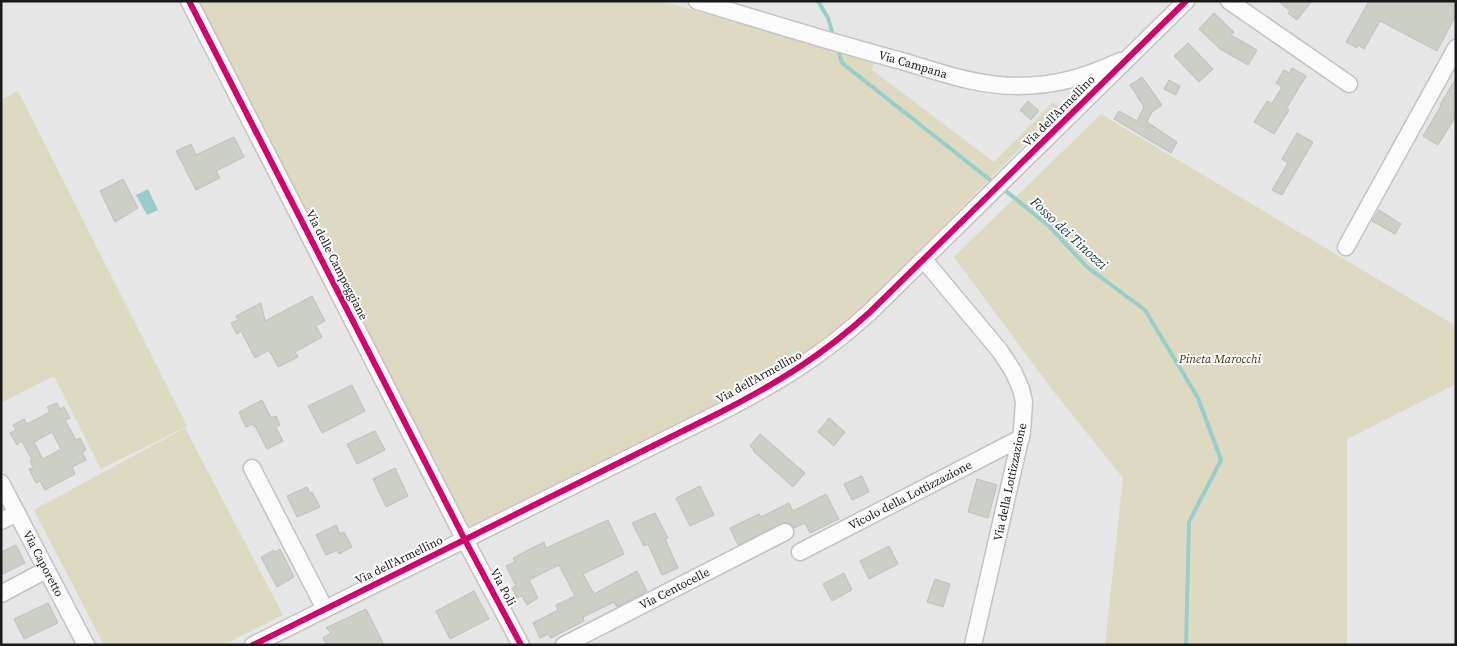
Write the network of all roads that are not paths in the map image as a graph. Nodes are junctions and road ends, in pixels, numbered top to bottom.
1 (189, 1) edge
2 (697, 1) edge
3 (1186, 1) edge
4 (1229, 1) edge
5 (1456, 48) edge
6 (1131, 56) junction
7 (1349, 84) dead end
8 (1346, 247) dead end
9 (924, 260) junction
10 (1021, 438) junction
11 (252, 468) dead end
12 (1, 483) edge
13 (249, 485) dead end
14 (17, 513) junction
15 (1, 521) edge
16 (785, 532) dead end
17 (465, 540) junction
18 (800, 552) dead end
19 (46, 570) junction
20 (1, 594) edge
21 (320, 611) junction
22 (86, 645) edge
23 (254, 645) edge
24 (521, 645) edge
25 (564, 645) edge
26 (974, 645) edge

1 - 17 street, Via delle Campeggiane
2 - 6 street, Via Campana
3 - 6 street, Via dell'Armellino
4 - 7 street
5 - 8 street
6 - 9 street, Via dell'Armellino
9 - 10 street, Via della Lottizzazione
9 - 17 street, Via dell'Armellino
10 - 18 street, Vicolo della Lottizzazione
10 - 26 street, Via della Lottizzazione
11 - 21 street
12 - 14 street, Via Caporetto
13 - 21 street
14 - 15 street
14 - 19 street, Via Caporetto
16 - 25 street, Via Centocelle
17 - 21 street, Via dell'Armellino
17 - 24 street, Via Poli
19 - 20 street
19 - 22 street, Via Caporetto
21 - 23 street, Via dell'Armellino

